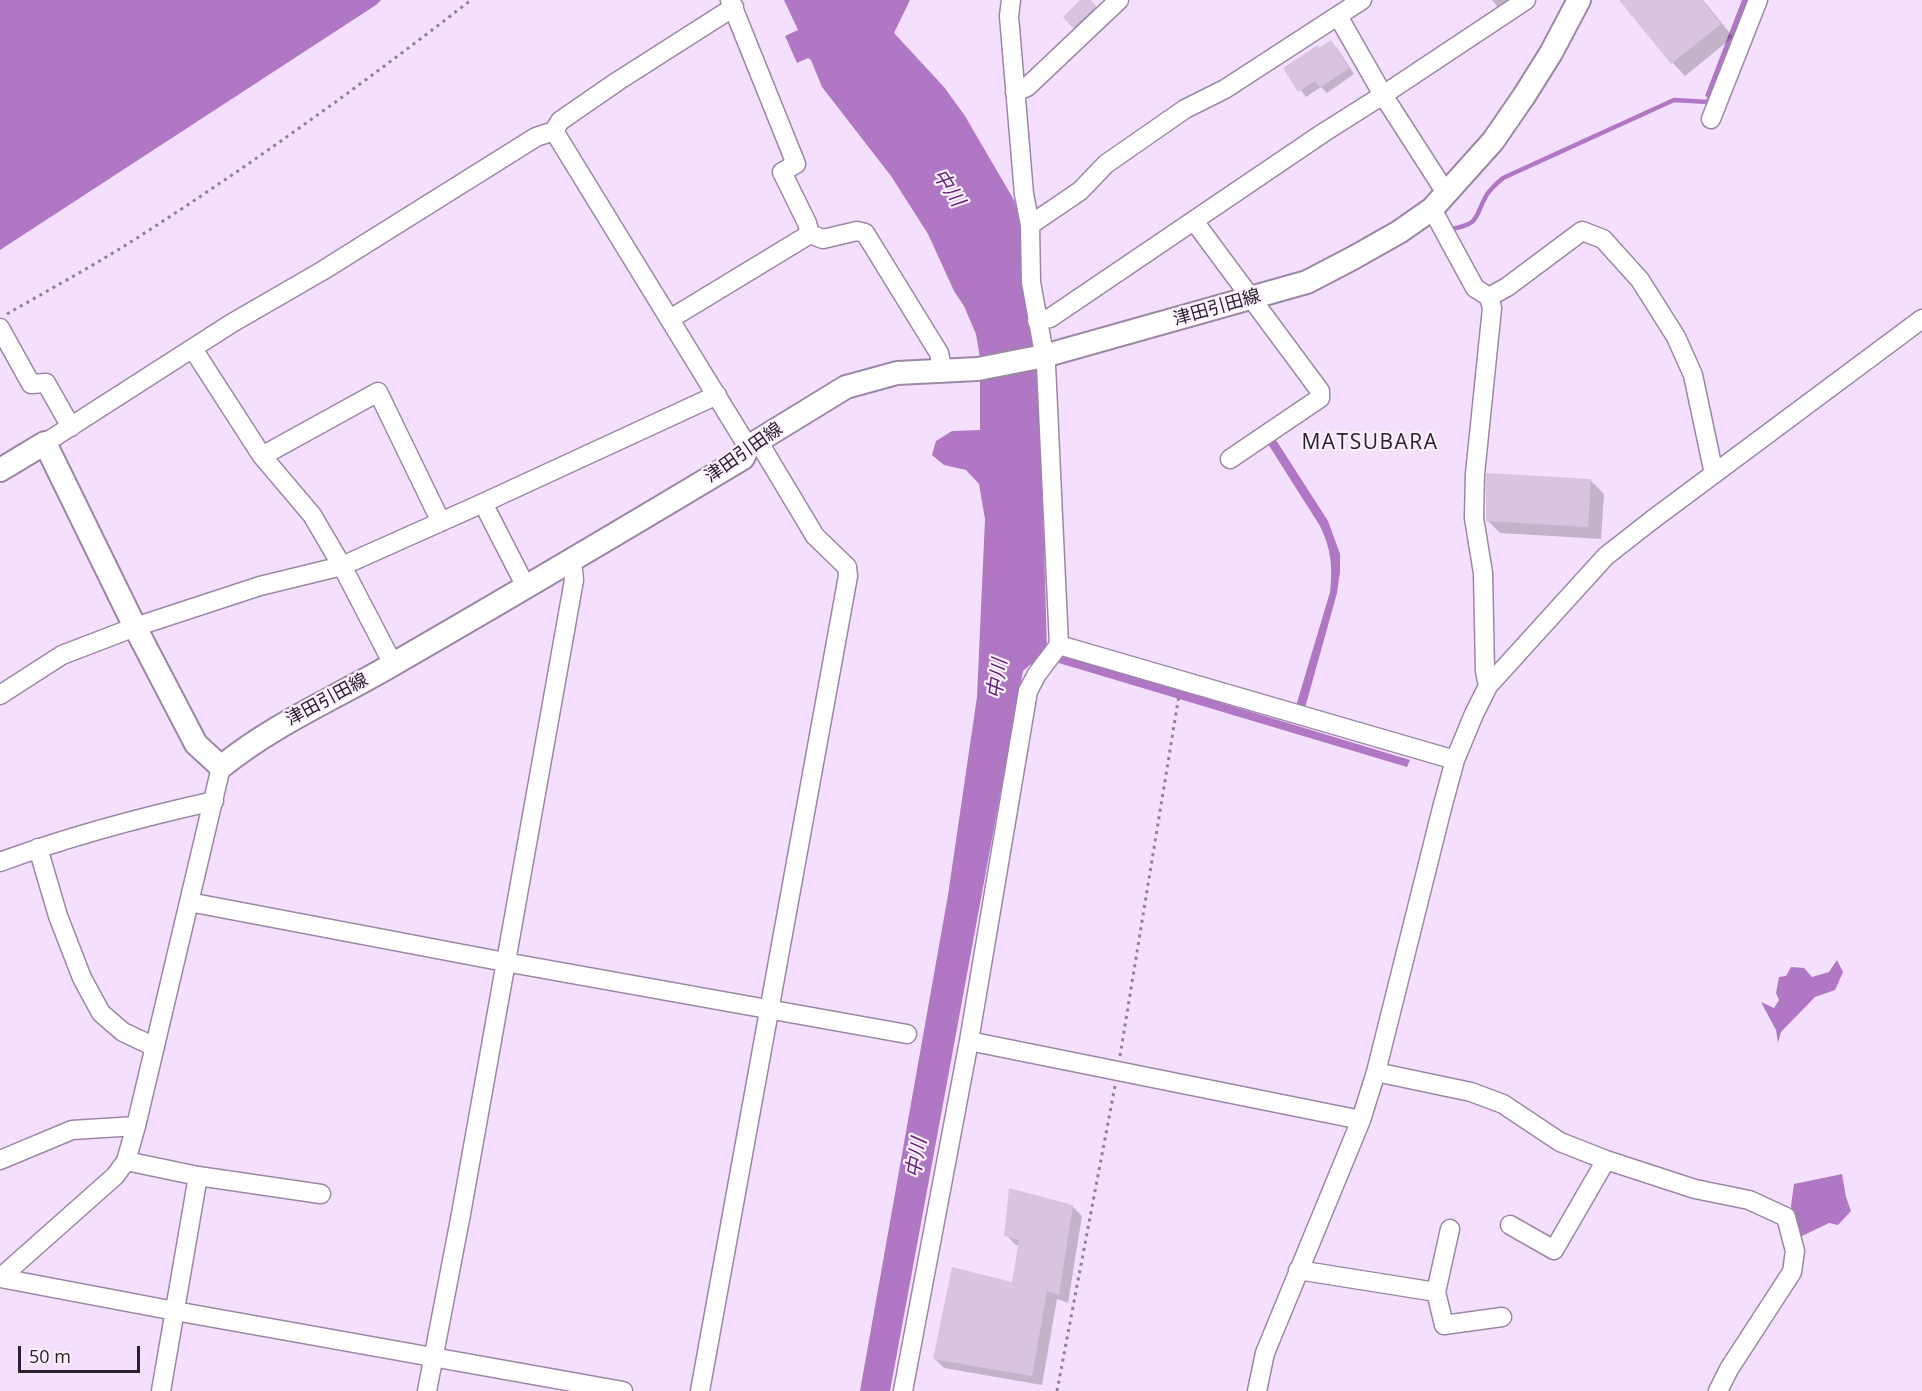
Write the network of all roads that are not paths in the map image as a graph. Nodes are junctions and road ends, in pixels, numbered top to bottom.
1 (1011, 0) edge
2 (1119, 0) edge
3 (1362, 0) edge
4 (1526, 0) edge
5 (1579, 0) edge
6 (1758, 0) edge
7 (732, 4) edge
8 (1338, 16) junction
9 (1015, 92) junction
10 (1383, 95) junction
11 (1711, 119) dead end
12 (554, 131) junction
13 (1439, 201) junction
14 (1194, 221) junction
15 (1030, 225) junction
16 (810, 234) junction
17 (1489, 297) junction
18 (1252, 298) junction
19 (670, 319) junction
20 (1922, 319) edge
21 (1037, 321) junction
22 (0, 328) edge
23 (193, 349) junction
24 (1041, 357) junction
25 (944, 372) junction
26 (717, 395) junction
27 (71, 427) junction
28 (45, 443) junction
29 (753, 444) junction
30 (262, 456) junction
31 (1230, 459) dead end
32 (0, 470) edge
33 (1714, 474) junction
34 (483, 503) junction
35 (441, 522) junction
36 (572, 561) junction
37 (342, 566) junction
38 (526, 587) junction
39 (135, 627) junction
40 (1059, 645) junction
41 (393, 664) junction
42 (1488, 686) junction
43 (0, 695) edge
44 (1455, 760) junction
45 (221, 767) junction
46 (214, 801) junction
47 (38, 848) junction
48 (0, 862) edge
49 (189, 902) junction
50 (505, 962) junction
51 (768, 1009) junction
52 (907, 1034) dead end
53 (969, 1041) junction
54 (155, 1047) junction
55 (1376, 1072) junction
56 (1361, 1120) junction
57 (136, 1126) junction
58 (0, 1160) edge
59 (1606, 1160) junction
60 (126, 1161) junction
61 (198, 1176) junction
62 (321, 1194) dead end
63 (1510, 1225) dead end
64 (1450, 1229) dead end
65 (1298, 1270) junction
66 (0, 1278) edge
67 (1436, 1292) junction
68 (175, 1311) junction
69 (1502, 1317) dead end
70 (433, 1357) junction
71 (161, 1391) edge
72 (427, 1391) edge
73 (623, 1391) edge
74 (700, 1391) edge
75 (903, 1391) edge
76 (1257, 1391) edge
77 (1718, 1391) edge

1 - 9 street
2 - 9 street
3 - 8 street
4 - 10 street
5 - 13 main road, 津田引田線
6 - 11 street
7 - 12 street
7 - 16 street
8 - 10 street
8 - 15 street
9 - 15 street
10 - 13 street
10 - 14 street
12 - 19 street
12 - 23 street
13 - 17 street
13 - 18 main road, 津田引田線
14 - 18 street
14 - 21 street
15 - 21 street
16 - 19 street
16 - 25 street
17 - 33 street
17 - 42 street
18 - 24 main road, 津田引田線
18 - 31 street
19 - 26 street
20 - 33 street
21 - 24 street
22 - 27 street
23 - 27 street
23 - 30 street
24 - 25 main road, 津田引田線
24 - 40 street
25 - 29 main road, 津田引田線
26 - 29 street
26 - 34 street
27 - 28 street
28 - 32 main road
28 - 39 main road
29 - 36 main road, 津田引田線
29 - 51 street
30 - 35 street
30 - 37 street
33 - 42 street
34 - 35 street
34 - 38 street
35 - 37 street
36 - 38 main road, 津田引田線
36 - 50 street
37 - 39 street
37 - 41 street
38 - 41 main road, 津田引田線
39 - 43 street
39 - 45 main road
40 - 44 street
40 - 53 street
41 - 45 main road, 津田引田線
42 - 44 street
44 - 55 street
45 - 46 street
46 - 47 street
46 - 49 street
47 - 48 street
47 - 54 street
49 - 50 street
49 - 54 street
50 - 51 street
50 - 70 street
51 - 52 street
51 - 74 street
53 - 56 street
53 - 75 street
54 - 57 street
55 - 56 street
55 - 59 street
56 - 65 street
57 - 58 street
57 - 60 street
59 - 63 street
59 - 77 street
60 - 61 street
60 - 66 street
61 - 62 street
61 - 68 street
64 - 67 street
65 - 67 street
65 - 76 street
66 - 68 street
67 - 69 street
68 - 70 street
68 - 71 street
70 - 72 street
70 - 73 street

